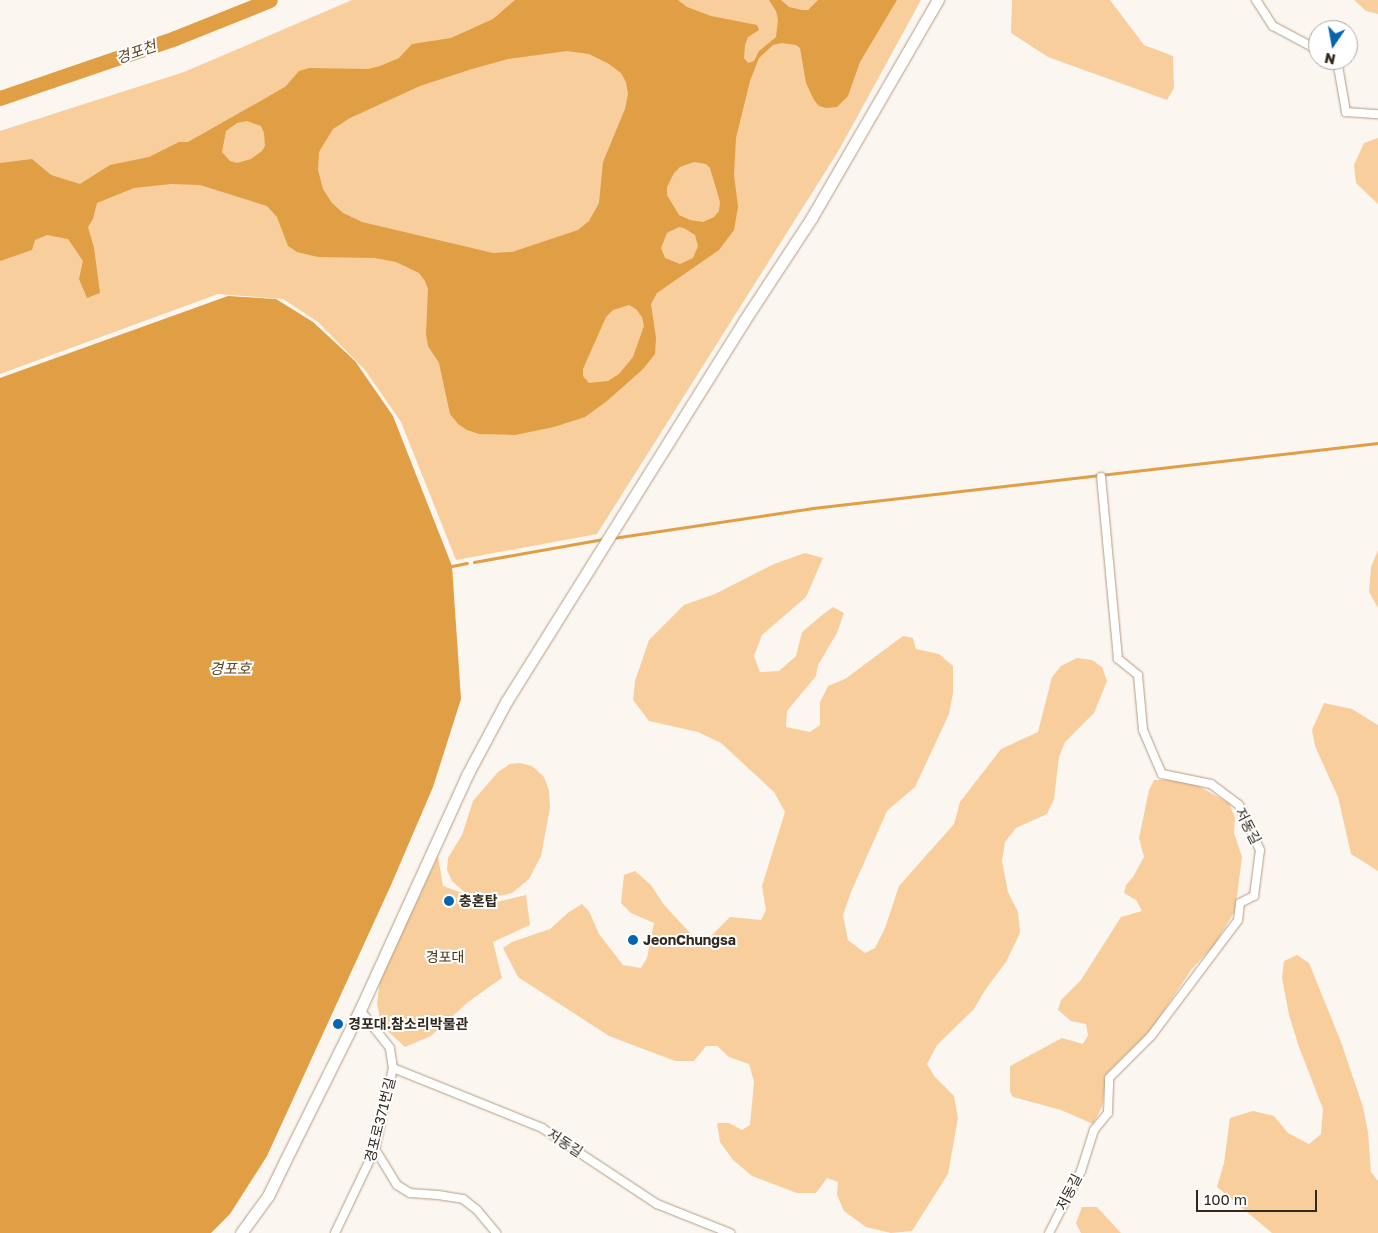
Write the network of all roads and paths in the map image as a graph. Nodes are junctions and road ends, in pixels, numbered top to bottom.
1 (938, 0) edge
2 (1256, 0) edge
3 (1308, 45) edge
4 (1339, 70) edge
5 (1378, 114) edge
6 (1101, 477) dead end
7 (360, 1010) junction
8 (393, 1068) junction
9 (375, 1149) junction
10 (241, 1233) edge
11 (335, 1233) edge
12 (496, 1233) edge
13 (730, 1233) edge
14 (1049, 1233) edge

1 - 7 street
2 - 3 street
4 - 5 street
6 - 14 street, 저동길
7 - 8 street, 경포로371번길
7 - 10 street
8 - 9 street, 경포로371번길
8 - 13 street, 저동길
9 - 11 street, 경포로371번길
9 - 12 street

